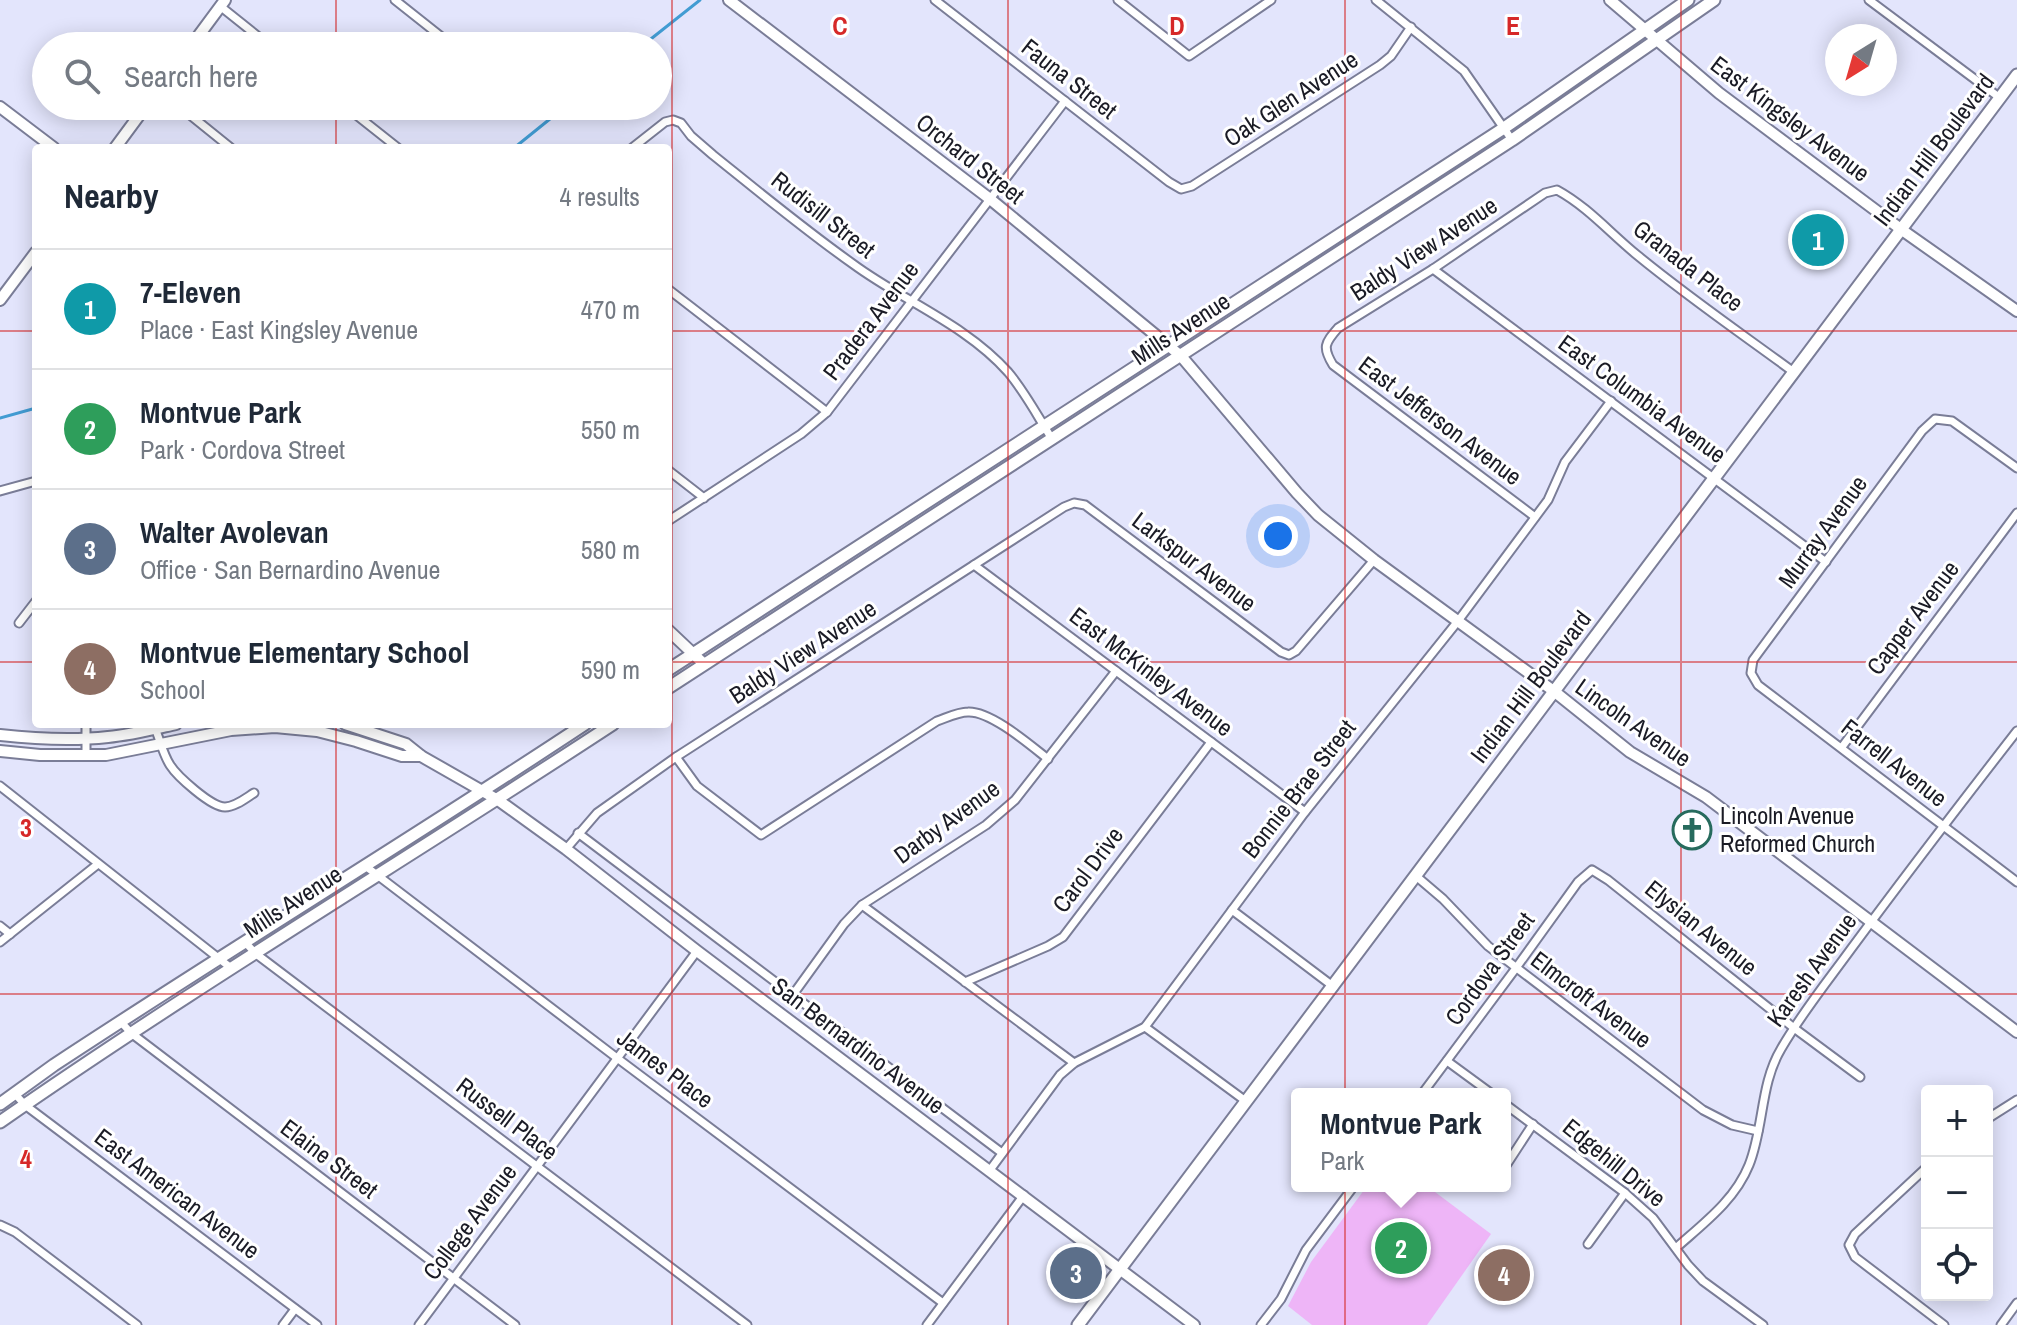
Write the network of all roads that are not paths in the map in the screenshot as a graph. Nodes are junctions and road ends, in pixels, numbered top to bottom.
1 (395, 0) edge
2 (729, 0) edge
3 (935, 0) edge
4 (1118, 0) edge
5 (1271, 0) edge
6 (1376, 0) edge
7 (1610, 0) edge
8 (1688, 0) edge
9 (1714, 0) edge
10 (1869, 0) edge
11 (223, 3) edge
12 (1411, 27) junction
13 (1646, 30) junction
14 (201, 32) edge
15 (255, 32) edge
16 (435, 32) edge
17 (1659, 40) junction
18 (2017, 75) edge
19 (2000, 98) junction
20 (1065, 101) junction
21 (0, 107) edge
22 (136, 120) edge
23 (196, 120) edge
24 (363, 120) edge
25 (1504, 128) junction
26 (1512, 140) junction
27 (49, 144) edge
28 (118, 144) edge
29 (226, 144) edge
30 (393, 144) edge
31 (637, 144) edge
32 (1181, 189) joint
33 (1557, 190) joint
34 (990, 199) junction
35 (1902, 230) junction
36 (32, 257) edge
37 (1433, 269) junction
38 (672, 292) edge
39 (0, 300) edge
40 (912, 301) junction
41 (2017, 311) edge
42 (1169, 346) junction
43 (1326, 353) joint
44 (1181, 356) junction
45 (1795, 373) junction
46 (1611, 401) junction
47 (827, 412) junction
48 (1044, 426) junction
49 (1052, 439) junction
50 (2017, 468) edge
51 (672, 473) edge
52 (1716, 478) junction
53 (32, 482) edge
54 (0, 491) edge
55 (704, 498) junction
56 (1074, 503) joint
57 (2017, 513) edge
58 (1535, 517) junction
59 (672, 518) edge
60 (1374, 560) junction
61 (1826, 562) junction
62 (974, 565) junction
63 (32, 606) edge
64 (1458, 621) junction
65 (19, 623) dead end
66 (672, 634) edge
67 (693, 653) junction
68 (704, 664) junction
69 (672, 667) edge
70 (1116, 671) junction
71 (1751, 673) joint
72 (672, 685) edge
73 (1555, 692) junction
74 (86, 728) edge
75 (155, 728) joint
76 (260, 728) edge
77 (286, 728) edge
78 (357, 728) edge
79 (579, 728) edge
80 (607, 728) edge
81 (2017, 731) edge
82 (0, 735) edge
83 (85, 739) junction
84 (1211, 742) junction
85 (161, 744) junction
86 (1842, 747) junction
87 (0, 751) edge
88 (86, 755) junction
89 (421, 756) junction
90 (676, 757) junction
91 (1048, 759) junction
92 (0, 787) edge
93 (483, 791) junction
94 (254, 793) dead end
95 (498, 800) junction
96 (1305, 812) junction
97 (1943, 826) junction
98 (578, 833) junction
99 (566, 849) junction
100 (98, 864) junction
101 (364, 865) junction
102 (1592, 870) joint
103 (376, 876) junction
104 (1416, 876) junction
105 (2017, 882) edge
106 (862, 905) junction
107 (1232, 910) junction
108 (1872, 921) junction
109 (0, 926) edge
110 (10, 934) junction
111 (0, 942) edge
112 (245, 942) junction
113 (697, 951) junction
114 (255, 953) junction
115 (219, 958) junction
116 (231, 968) junction
117 (1516, 968) junction
118 (965, 982) junction
119 (1334, 987) junction
120 (792, 996) junction
121 (121, 1022) junction
122 (1145, 1027) junction
123 (1794, 1028) junction
124 (2017, 1032) edge
125 (131, 1033) junction
126 (617, 1058) junction
127 (1447, 1061) junction
128 (1074, 1063) junction
129 (1860, 1077) dead end
130 (1427, 1088) edge
131 (1484, 1088) edge
132 (15, 1094) junction
133 (2017, 1100) edge
134 (1247, 1102) junction
135 (0, 1104) edge
136 (25, 1105) junction
137 (1511, 1108) edge
138 (1993, 1115) edge
139 (0, 1122) edge
140 (1533, 1124) junction
141 (1758, 1131) junction
142 (1002, 1153) junction
143 (1511, 1158) edge
144 (537, 1167) junction
145 (990, 1170) junction
146 (1921, 1173) edge
147 (1350, 1192) edge
148 (1625, 1193) junction
149 (1024, 1195) junction
150 (0, 1225) edge
151 (1588, 1244) dead end
152 (1677, 1247) junction
153 (1121, 1268) junction
154 (453, 1279) junction
155 (943, 1303) junction
156 (2017, 1303) edge
157 (295, 1309) junction
158 (137, 1325) edge
159 (283, 1325) edge
160 (317, 1325) edge
161 (419, 1325) edge
162 (515, 1325) edge
163 (747, 1325) edge
164 (927, 1325) edge
165 (1078, 1325) edge
166 (1194, 1325) edge
167 (1261, 1325) edge
168 (1763, 1325) edge
169 (1944, 1325) edge
170 (2001, 1325) edge

1 - 16 street
2 - 34 street, Orchard Street
3 - 20 street, Fauna Street
4 - 5 street
6 - 12 street
7 - 13 street, East Kingsley Avenue
8 - 13 main road, Mills Avenue
9 - 17 main road, Mills Avenue
10 - 19 street
11 - 14 street
11 - 15 street
12 - 25 street
12 - 32 street, Oak Glen Avenue
13 - 17 street, East Kingsley Avenue
13 - 25 main road, Mills Avenue
17 - 26 main road, Mills Avenue
17 - 35 street, East Kingsley Avenue
18 - 19 main road, Indian Hill Boulevard
19 - 35 main road, Indian Hill Boulevard
20 - 32 street, Fauna Street
20 - 34 street, Pradera Avenue
21 - 27 street
22 - 28 street
23 - 29 street
24 - 30 street
25 - 26 street
25 - 42 main road, Mills Avenue
26 - 44 main road, Mills Avenue
31 - 40 street, Rudisill Street
33 - 37 street, Baldy View Avenue
33 - 45 street, Granada Place
34 - 40 street, Pradera Avenue
34 - 42 street, Orchard Street
35 - 41 street, East Kingsley Avenue
35 - 45 main road, Indian Hill Boulevard
36 - 39 street
37 - 43 street, Baldy View Avenue
37 - 46 street, East Columbia Avenue
38 - 47 street
40 - 47 street, Pradera Avenue
40 - 48 street, Rudisill Street
42 - 44 street, Orchard Street
42 - 48 main road, Mills Avenue
43 - 58 street, East Jefferson Avenue
44 - 49 main road, Mills Avenue
44 - 60 street, Lincoln Avenue
45 - 52 main road, Indian Hill Boulevard
46 - 52 street, East Columbia Avenue
46 - 58 street, Bonnie Brae Street
47 - 55 street, Pradera Avenue
48 - 49 street, Rudisill Street
48 - 67 main road, Mills Avenue
49 - 68 main road, Mills Avenue
50 - 61 street, Murray Avenue
51 - 55 street
52 - 61 street, East Columbia Avenue
52 - 73 main road, Indian Hill Boulevard
53 - 54 street
55 - 59 street, Pradera Avenue
56 - 60 street, Larkspur Avenue
56 - 62 street, Baldy View Avenue
57 - 86 street, Capper Avenue
58 - 64 street, Bonnie Brae Street
60 - 64 street, Lincoln Avenue
61 - 71 street, Murray Avenue
62 - 70 street, East McKinley Avenue
62 - 90 street, Baldy View Avenue
63 - 65 street
64 - 73 street, Lincoln Avenue
64 - 96 street, Bonnie Brae Street
66 - 67 street
67 - 68 street
67 - 69 main road, Mills Avenue
68 - 72 main road, Mills Avenue
70 - 84 street, East McKinley Avenue
70 - 91 street, Darby Avenue
71 - 86 street, Farrell Avenue
73 - 104 main road, Indian Hill Boulevard
73 - 108 street, Lincoln Avenue
74 - 83 street
75 - 83 street
75 - 85 street
76 - 85 street
77 - 89 street
78 - 89 street, San Bernardino Avenue
79 - 93 main road, Mills Avenue
80 - 95 main road, Mills Avenue
81 - 97 street, Karesh Avenue
82 - 83 street
83 - 88 street
84 - 96 street, East McKinley Avenue
84 - 118 street, Carol Drive
85 - 88 street
85 - 94 street
86 - 97 street, Farrell Avenue
87 - 88 street
89 - 93 street, San Bernardino Avenue
90 - 91 street
90 - 98 street, Baldy View Avenue
91 - 106 street, Darby Avenue
92 - 100 street
93 - 95 street, San Bernardino Avenue
93 - 101 main road, Mills Avenue
95 - 99 street, San Bernardino Avenue
95 - 103 main road, Mills Avenue
96 - 107 street, Bonnie Brae Street
97 - 105 street, Farrell Avenue
97 - 108 street, Karesh Avenue
98 - 99 street, Baldy View Avenue
98 - 120 street
99 - 113 street, San Bernardino Avenue
100 - 110 street
100 - 115 street
101 - 103 street, James Place
101 - 112 main road, Mills Avenue
102 - 117 street, Cordova Street
102 - 123 street, Elysian Avenue
103 - 114 main road, Mills Avenue
103 - 126 street, James Place
104 - 117 street, Elmcroft Avenue
104 - 119 main road, Indian Hill Boulevard
106 - 118 street
106 - 120 street, Darby Avenue
107 - 119 street
107 - 122 street, Bonnie Brae Street
108 - 123 street, Karesh Avenue
108 - 124 street, Lincoln Avenue
109 - 110 street
110 - 111 street
112 - 114 street, Russell Place
112 - 115 main road, Mills Avenue
113 - 126 street, College Avenue
113 - 145 street, San Bernardino Avenue
114 - 116 main road, Mills Avenue
114 - 144 street, Russell Place
115 - 116 street
115 - 121 main road, Mills Avenue
116 - 125 main road, Mills Avenue
117 - 127 street, Cordova Street
117 - 141 street, Elmcroft Avenue
118 - 128 street
119 - 134 main road, Indian Hill Boulevard
120 - 142 street
121 - 125 street, Elaine Street
121 - 132 main road, Mills Avenue
122 - 128 street, Bonnie Brae Street
122 - 134 street
123 - 129 street, Elysian Avenue
123 - 141 street, Karesh Avenue
125 - 136 main road, Mills Avenue
125 - 154 street, Elaine Street
126 - 144 street, College Avenue
126 - 155 street, James Place
127 - 130 street, Cordova Street
127 - 131 street
128 - 142 street, Bonnie Brae Street
132 - 135 main road, Mills Avenue
132 - 136 street, East American Avenue
133 - 138 street
134 - 153 main road, Indian Hill Boulevard
136 - 139 main road, Mills Avenue
136 - 157 street, East American Avenue
137 - 140 street, Edgehill Drive
140 - 143 street
140 - 148 street, Edgehill Drive
141 - 152 street, Karesh Avenue
142 - 145 street, Bonnie Brae Street
144 - 154 street, College Avenue
144 - 163 street, Russell Place
145 - 149 street, San Bernardino Avenue
146 - 169 street
147 - 167 street
148 - 151 street
148 - 152 street, Edgehill Drive
149 - 153 street, San Bernardino Avenue
149 - 155 street
150 - 158 street
152 - 168 street, Edgehill Drive
153 - 165 main road, Indian Hill Boulevard
153 - 166 street, San Bernardino Avenue
154 - 161 street, College Avenue
154 - 162 street, Elaine Street
155 - 164 street
156 - 170 street
157 - 159 street
157 - 160 street, East American Avenue

